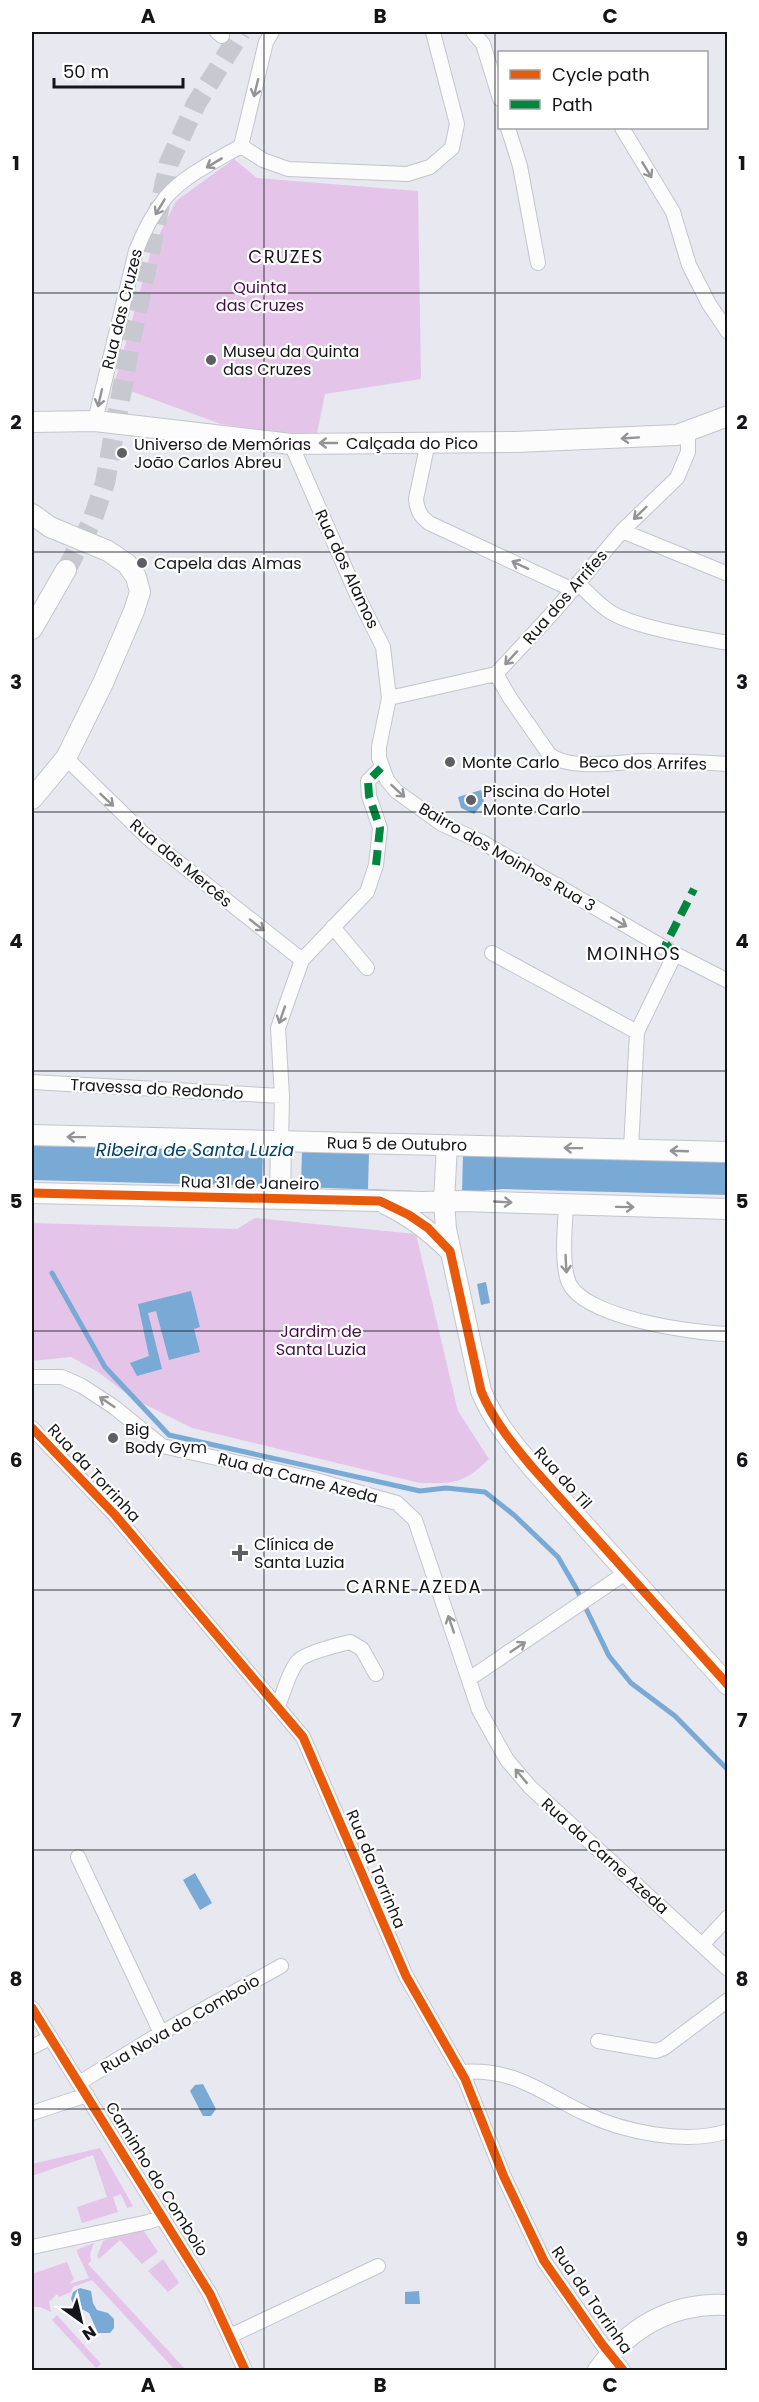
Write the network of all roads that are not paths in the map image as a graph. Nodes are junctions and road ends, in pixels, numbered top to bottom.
1 (272, 32) edge
2 (433, 32) edge
3 (473, 32) edge
4 (498, 93) edge
5 (508, 129) edge
6 (623, 129) edge
7 (241, 146) junction
8 (538, 263) dead end
9 (728, 332) edge
10 (728, 416) edge
11 (95, 421) junction
12 (32, 422) edge
13 (688, 431) junction
14 (428, 442) junction
15 (291, 444) junction
16 (32, 514) edge
17 (621, 531) junction
18 (66, 570) tunnel mouth
19 (728, 573) edge
20 (575, 586) junction
21 (32, 629) edge
22 (728, 643) edge
23 (496, 674) junction
24 (388, 698) junction
25 (66, 758) junction
26 (728, 764) edge
27 (381, 768) junction
28 (32, 799) edge
29 (333, 927) junction
30 (492, 953) dead end
31 (675, 954) junction
32 (302, 960) junction
33 (367, 968) dead end
34 (728, 981) edge
35 (636, 1032) junction
36 (32, 1082) edge
37 (282, 1096) junction
38 (32, 1136) edge
39 (447, 1145) junction
40 (281, 1146) junction
41 (631, 1149) junction
42 (728, 1152) edge
43 (280, 1192) junction
44 (32, 1193) edge
45 (380, 1201) junction
46 (444, 1201) junction
47 (566, 1205) junction
48 (728, 1209) edge
49 (450, 1251) junction
50 (728, 1334) edge
51 (32, 1377) edge
52 (32, 1428) edge
53 (627, 1572) junction
54 (376, 1674) dead end
55 (470, 1679) junction
56 (728, 1685) edge
57 (280, 1709) junction
58 (78, 1857) dead end
59 (728, 1917) edge
60 (702, 1945) junction
61 (281, 1966) dead end
62 (728, 1969) edge
63 (728, 2000) edge
64 (32, 2008) edge
65 (161, 2032) junction
66 (50, 2038) junction
67 (598, 2041) dead end
68 (32, 2047) edge
69 (460, 2072) junction
70 (83, 2089) junction
71 (32, 2113) edge
72 (728, 2132) edge
73 (163, 2217) junction
74 (32, 2247) edge
75 (378, 2266) dead end
76 (728, 2306) edge
77 (230, 2336) junction
78 (610, 2354) junction
79 (245, 2370) edge
80 (598, 2370) edge
81 (623, 2370) edge

1 -> 7 street
2 - 7 street
3 - 4 street
5 - 8 street
6 -> 9 street
7 -> 11 street, Rua das Cruzes
10 - 13 main road, Calçada do Pico
11 - 12 main road, Calçada do Pico
11 - 15 main road, Calçada do Pico
13 -> 14 main road, Calçada do Pico
13 -> 17 street, Rua dos Arrifes
14 -> 15 main road, Calçada do Pico
20 -> 14 street
15 - 24 street, Rua dos Alamos
16 - 25 main road
17 - 19 street
17 - 20 street, Rua dos Arrifes
18 - 21 main road
20 - 22 street
20 -> 23 street, Rua dos Arrifes
23 - 24 street
23 - 26 street, Beco dos Arrifes
24 - 27 street
25 - 28 main road
25 -> 32 street, Rua das Mercês
27 - 29 street
27 -> 31 street, Bairro dos Moinhos Rua 3
29 - 32 street
29 - 33 street
30 - 35 street
31 - 34 street, Bairro dos Moinhos Rua 3
31 - 35 street
32 -> 37 street
35 - 41 street
36 - 37 street, Travessa do Redondo
37 - 40 street
40 -> 38 main road, Rua 5 de Outubro
39 - 40 main road, Rua 5 de Outubro
41 -> 39 main road, Rua 5 de Outubro
39 - 46 main road, Rua do Til
40 - 43 main road
42 -> 41 main road, Rua 5 de Outubro
43 - 44 main road, Rua 31 de Janeiro
43 - 45 main road, Rua 31 de Janeiro
45 - 46 main road, Rua 31 de Janeiro
45 - 49 main road, Rua 31 de Janeiro
46 -> 47 main road, Rua 31 de Janeiro
46 - 49 main road, Rua do Til
47 -> 48 main road, Rua 31 de Janeiro
47 -> 50 street
49 - 53 main road, Rua do Til
55 -> 51 street, Rua da Carne Azeda
52 - 57 street, Rua da Torrinha
55 -> 53 street
53 - 56 main road, Rua do Til
54 - 57 street
60 -> 55 street, Rua da Carne Azeda
57 - 69 street, Rua da Torrinha
58 - 65 street
59 - 60 street
60 - 62 street, Rua da Carne Azeda
61 - 65 street, Rua Nova do Comboio
63 - 67 street
64 - 66 street, Caminho do Comboio
65 - 70 street, Rua Nova do Comboio
66 - 68 street
66 - 70 street, Caminho do Comboio
69 - 72 street
69 - 78 street, Rua da Torrinha
70 - 71 street, Rua Nova do Comboio
70 - 73 street, Caminho do Comboio
73 - 74 street
73 - 77 street, Caminho do Comboio
75 - 77 street
76 - 78 main road
77 - 79 street, Caminho do Comboio
78 - 80 main road
78 - 81 street, Rua da Torrinha

